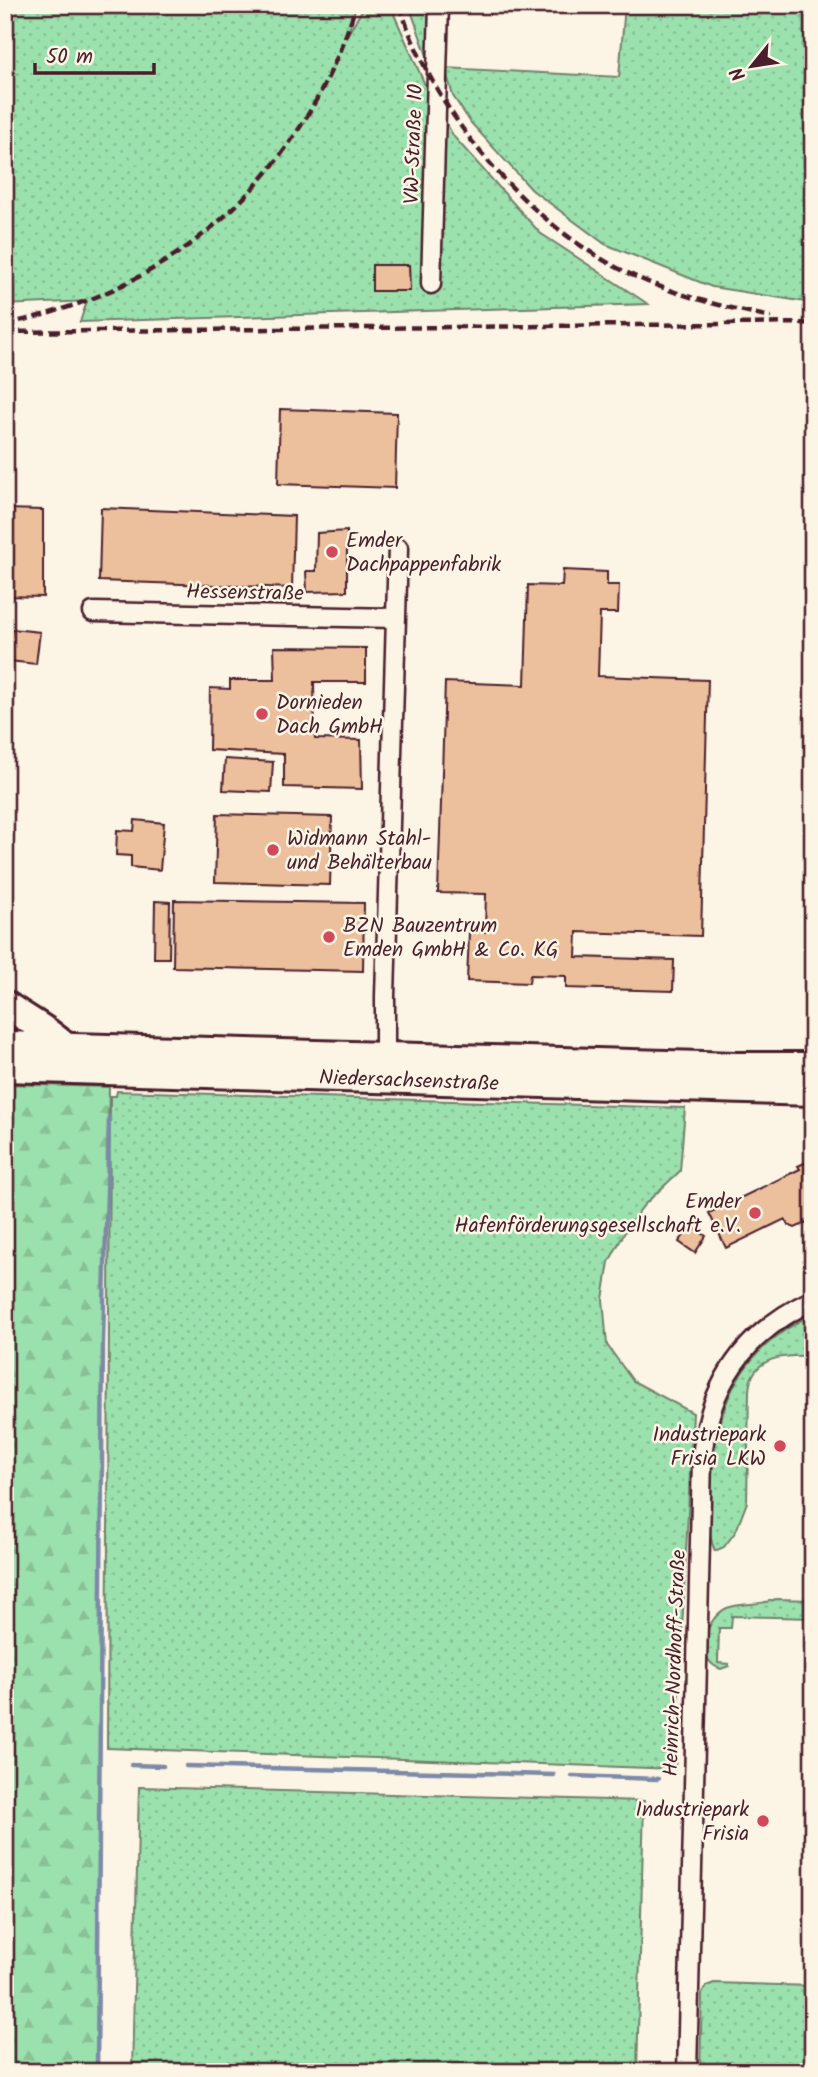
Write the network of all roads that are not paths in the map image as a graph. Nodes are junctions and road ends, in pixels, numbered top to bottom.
1 (439, 5) edge
2 (431, 284) dead end
3 (398, 548) dead end
4 (93, 612) dead end
5 (395, 618) junction
6 (5, 1004) edge
7 (5, 1045) edge
8 (67, 1048) junction
9 (813, 1066) edge
10 (5, 1068) edge
11 (385, 1068) junction
12 (813, 1092) edge
13 (813, 1300) edge
14 (687, 2072) edge

1 - 2 street, VW-Straße 10
3 - 5 street
4 - 5 street, Hessenstraße
5 - 11 street
6 - 8 main road
7 - 8 main road, Niedersachsenstraße
8 - 11 main road, Niedersachsenstraße
9 - 11 main road, Niedersachsenstraße
10 - 11 main road, Niedersachsenstraße
11 - 12 main road, Niedersachsenstraße
13 - 14 street, Heinrich-Nordhoff-Straße

